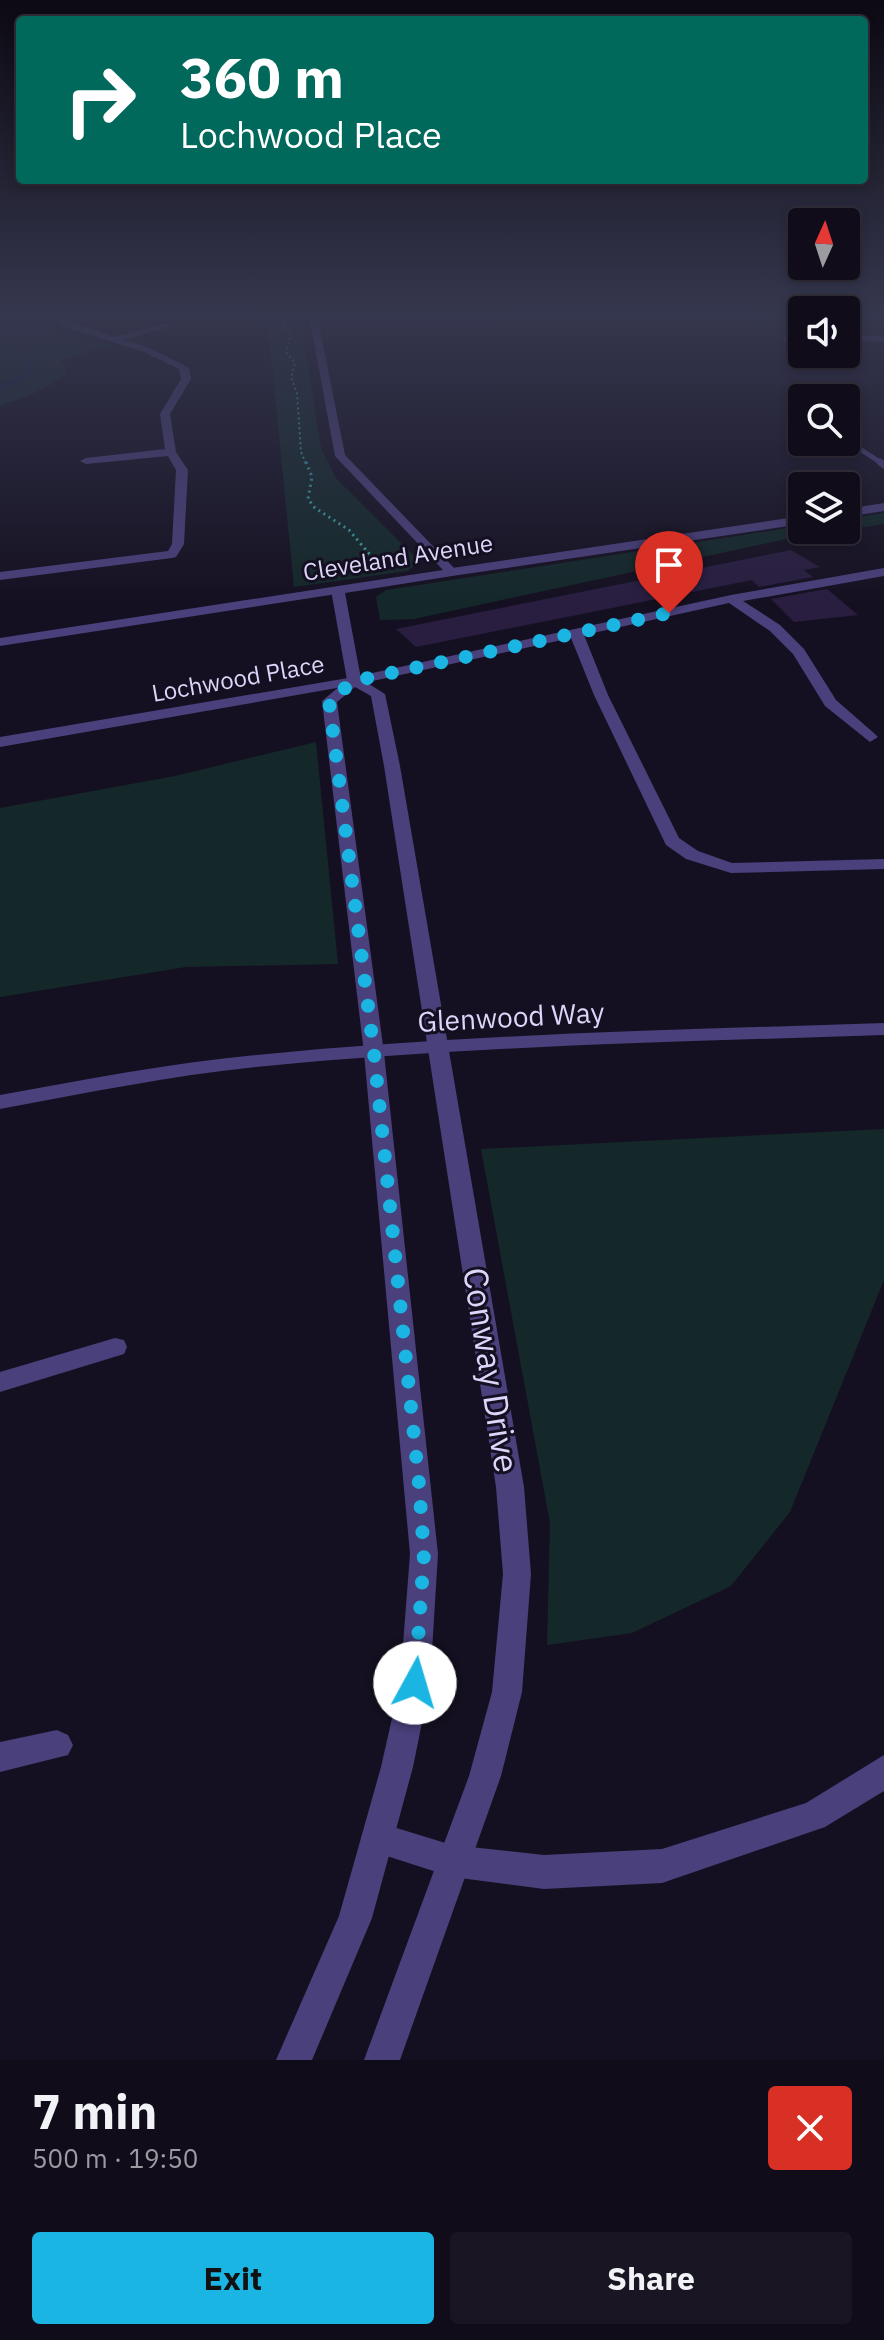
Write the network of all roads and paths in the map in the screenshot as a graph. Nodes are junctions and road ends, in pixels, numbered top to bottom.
1 (167, 411) edge
2 (331, 411) edge
3 (860, 449) edge
4 (171, 452) junction
5 (86, 461) dead end
6 (884, 465) edge
7 (884, 507) edge
8 (860, 511) edge
9 (788, 522) edge
10 (452, 572) junction
11 (884, 572) edge
12 (0, 576) edge
13 (338, 590) junction
14 (731, 599) junction
15 (576, 632) junction
16 (0, 642) edge
17 (354, 681) junction
18 (870, 737) dead end
19 (0, 742) edge
20 (884, 864) edge
21 (884, 1029) edge
22 (438, 1048) junction
23 (374, 1053) junction
24 (0, 1102) edge
25 (115, 1347) dead end
26 (0, 1382) edge
27 (57, 1745) dead end
28 (0, 1757) edge
29 (884, 1770) edge
30 (377, 1838) junction
31 (452, 1861) junction
32 (294, 2060) edge
33 (382, 2060) edge

1 - 4 street
2 - 10 street
3 - 6 lane
4 - 5 street
4 - 12 street
7 - 8 street
9 - 10 street, Cleveland Avenue
10 - 13 street, Cleveland Avenue
11 - 14 street, Lochwood Place
13 - 16 street, Cleveland Avenue
13 - 17 street
14 - 15 street, Lochwood Place
14 - 18 street
15 - 17 street, Lochwood Place
15 - 20 street
17 - 19 street, Lochwood Place
17 - 22 street, Conway Drive
17 - 23 street
21 - 22 street, Glenwood Way
22 - 23 street, Glenwood Way
22 - 31 street, Conway Drive
23 - 24 street, Glenwood Way
23 - 30 street
25 - 26 street
27 - 28 street
29 - 31 street
30 - 31 street
30 - 32 street
31 - 33 street, Conway Drive

